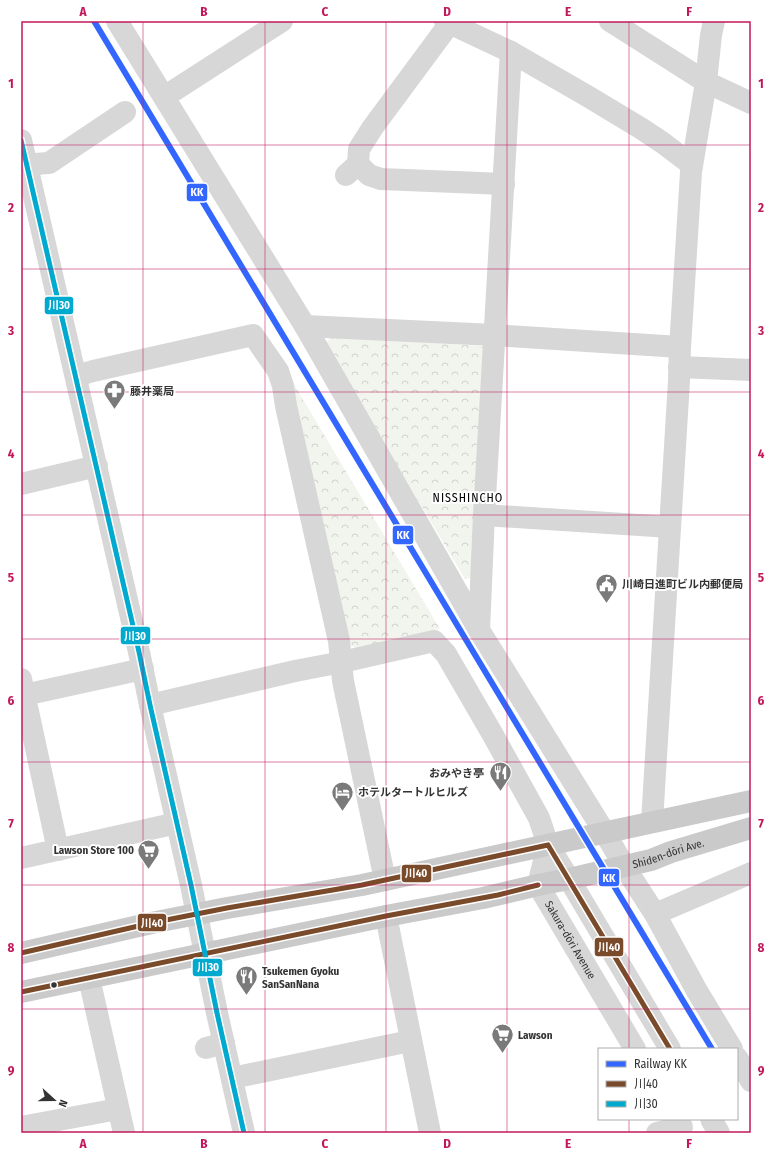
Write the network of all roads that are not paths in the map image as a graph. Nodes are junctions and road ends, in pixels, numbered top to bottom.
1 (118, 21) edge
2 (282, 21) edge
3 (610, 21) edge
4 (714, 21) edge
5 (448, 22) edge
6 (511, 52) junction
7 (706, 82) junction
8 (164, 97) junction
9 (751, 103) edge
10 (125, 112) dead end
11 (21, 140) edge
12 (24, 165) edge
13 (692, 165) junction
14 (504, 184) junction
15 (305, 326) junction
16 (494, 335) junction
17 (679, 357) junction
18 (751, 370) edge
19 (76, 376) junction
20 (97, 466) junction
21 (21, 484) edge
22 (484, 515) junction
23 (670, 527) junction
24 (479, 630) junction
25 (342, 662) junction
26 (143, 669) junction
27 (23, 687) edge
28 (150, 705) junction
29 (751, 801) edge
30 (652, 822) junction
31 (177, 823) junction
32 (751, 828) edge
33 (605, 833) junction
34 (548, 845) junction
35 (58, 850) junction
36 (21, 858) edge
37 (624, 866) junction
38 (751, 873) edge
39 (580, 877) junction
40 (385, 880) junction
41 (538, 885) junction
42 (655, 914) junction
43 (386, 916) junction
44 (201, 934) junction
45 (21, 953) edge
46 (89, 978) junction
47 (21, 992) edge
48 (410, 1041) junction
49 (634, 1048) edge
50 (669, 1048) edge
51 (731, 1048) edge
52 (738, 1060) edge
53 (232, 1078) junction
54 (751, 1081) edge
55 (118, 1109) junction
56 (712, 1120) edge
57 (681, 1126) edge
58 (21, 1127) edge
59 (124, 1133) edge
60 (244, 1133) edge
61 (430, 1133) edge
62 (657, 1133) edge
63 (719, 1133) edge

1 - 8 street
2 - 8 street
3 - 7 street
4 - 7 street
5 - 6 street
5 - 14 street
6 - 13 street
6 - 14 street
7 - 9 street
7 - 13 street
8 - 15 street
10 - 12 street
11 - 12 street
12 - 19 street
13 - 17 street
14 - 16 street
15 - 16 street
15 - 24 street
16 - 17 street
16 - 22 street
17 - 18 street
17 - 23 street
19 - 20 street
19 - 25 street
20 - 21 street
20 - 26 street
22 - 23 street
22 - 24 street
23 - 30 street
24 - 33 street
25 - 28 street
25 - 34 street
25 - 40 street
26 - 27 street
26 - 28 street
27 - 35 street
28 - 31 street
29 - 30 main road, Shiden-dōri Ave.
30 - 33 main road, Shiden-dōri Ave.
31 - 35 street
31 - 44 street
32 - 37 main road, Shiden-dōri Ave.
33 - 34 main road, Shiden-dōri Ave.
33 - 37 street
34 - 39 street
34 - 40 main road, Shiden-dōri Ave.
34 - 41 street
35 - 36 street
37 - 39 main road, Shiden-dōri Ave.
37 - 42 street
38 - 42 street
39 - 41 main road, Shiden-dōri Ave.
39 - 50 street
40 - 44 main road, Shiden-dōri Ave.
41 - 43 main road, Shiden-dōri Ave.
41 - 49 street, Sakura-dōri Avenue
42 - 51 street
43 - 44 main road, Shiden-dōri Ave.
43 - 48 street
44 - 45 main road, Shiden-dōri Ave.
44 - 46 main road, Shiden-dōri Ave.
44 - 53 street
46 - 47 main road, Shiden-dōri Ave.
46 - 55 street
48 - 53 street
48 - 61 street
52 - 54 street
53 - 60 street
55 - 58 street
55 - 59 street
56 - 63 street
57 - 62 street

